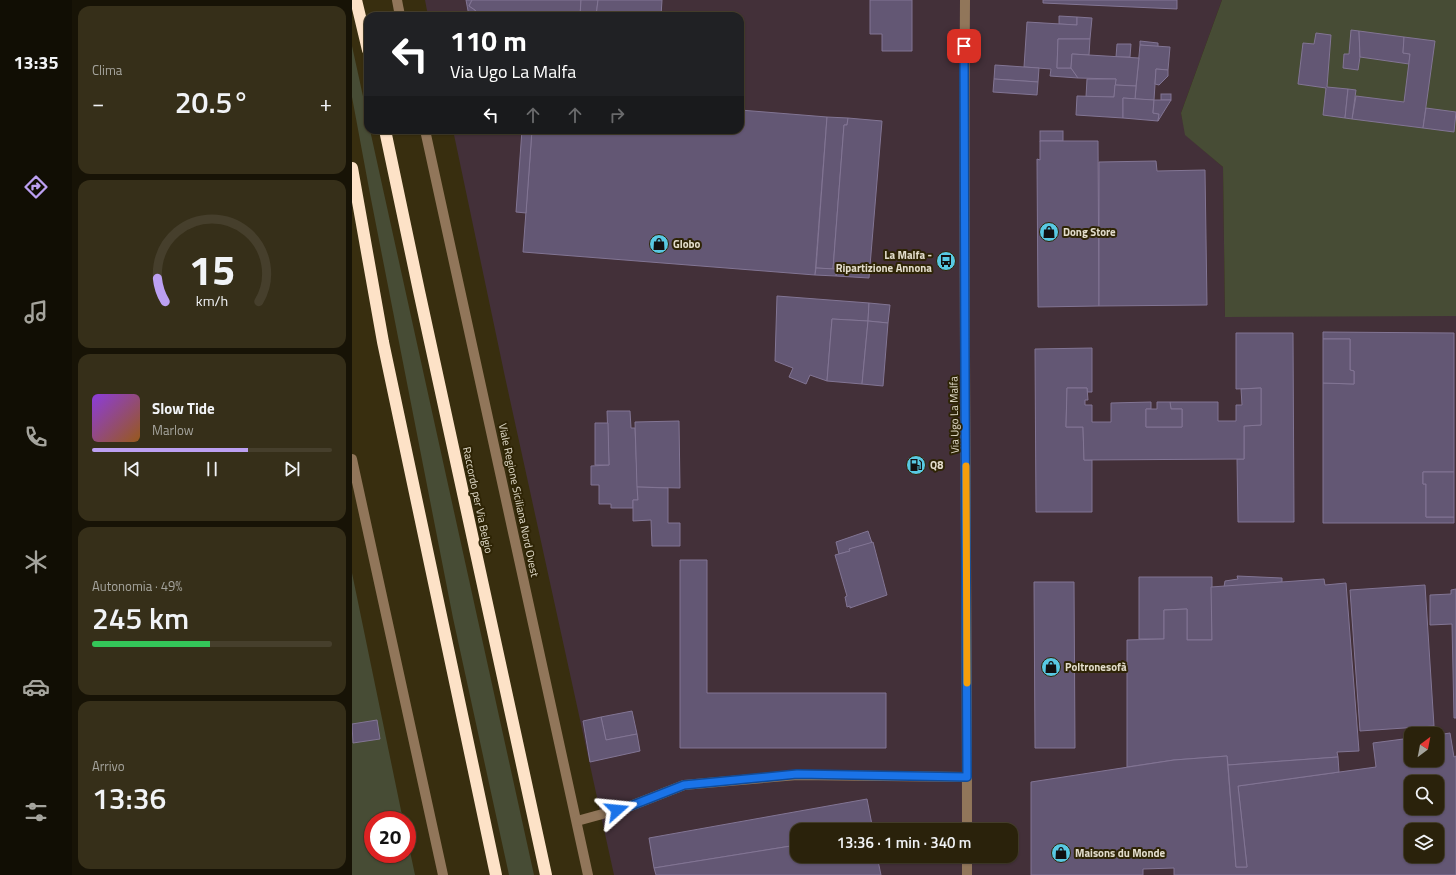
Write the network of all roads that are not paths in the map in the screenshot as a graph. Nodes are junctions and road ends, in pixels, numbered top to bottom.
1 (356, 0) edge
2 (397, 0) edge
3 (965, 0) edge
4 (399, 12) edge
5 (364, 33) edge
6 (386, 134) edge
7 (426, 134) edge
8 (352, 168) edge
9 (352, 460) edge
10 (967, 777) junction
11 (577, 821) junction
12 (967, 823) edge
13 (967, 863) edge
14 (443, 875) edge
15 (496, 875) edge
16 (546, 875) edge
17 (588, 875) edge
18 (967, 875) edge

1 - 5 highway
2 - 4 street
3 - 10 street, Via Ugo La Malfa
6 - 16 highway, Raccordo per Via Belgio
7 - 11 street, Viale Regione Siciliana Nord Ovest
8 - 15 highway
9 - 14 street
10 - 11 street
10 - 12 street, Via Ugo La Malfa
11 - 17 street, Viale Regione Siciliana Nord Ovest
13 - 18 street

